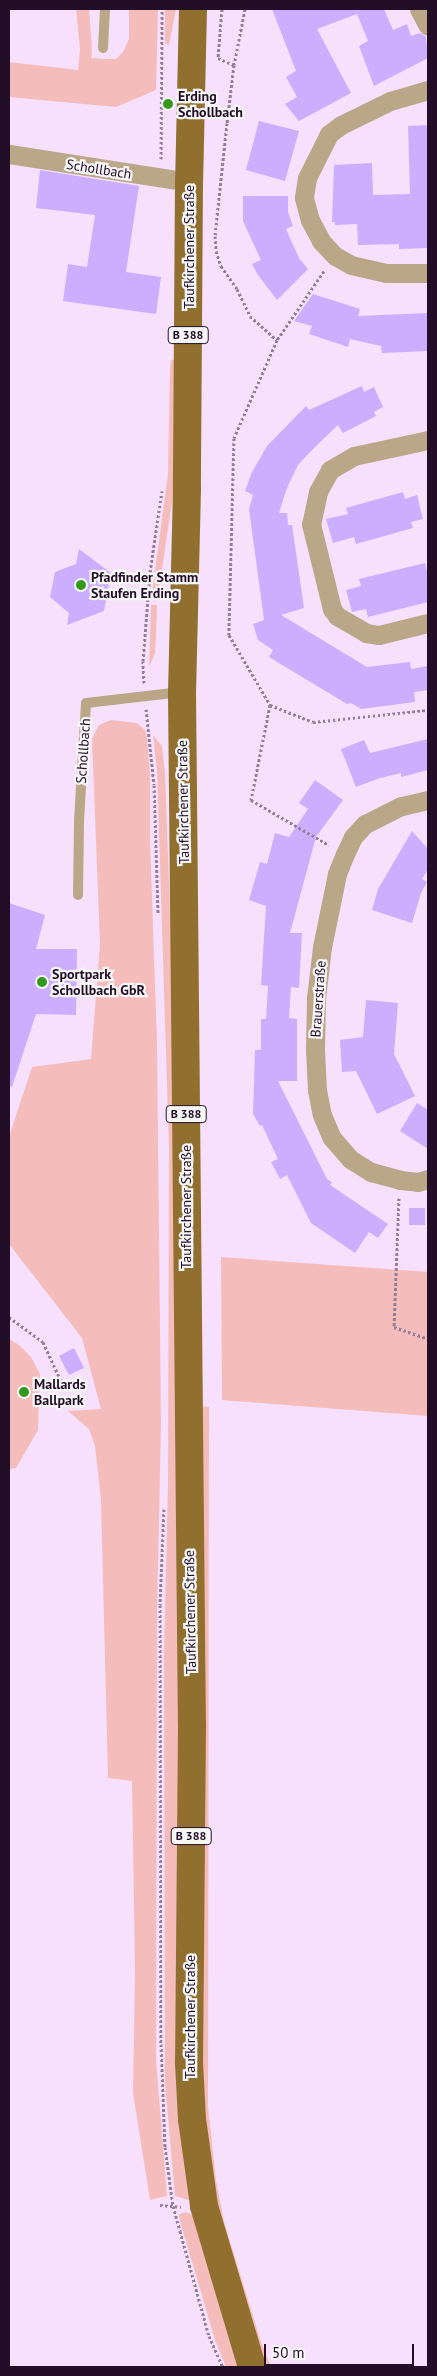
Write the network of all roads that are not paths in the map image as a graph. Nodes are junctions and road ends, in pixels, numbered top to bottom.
1 (105, 9) edge
2 (193, 9) edge
3 (418, 9) edge
4 (428, 26) edge
5 (103, 48) dead end
6 (428, 90) edge
7 (9, 154) edge
8 (178, 180) junction
9 (428, 273) edge
10 (428, 440) edge
11 (428, 623) edge
12 (182, 692) junction
13 (428, 800) edge
14 (78, 895) dead end
15 (428, 1179) edge
16 (252, 2367) edge

1 - 5 lane
2 - 8 main road, Taufkirchener Straße / B 388
3 - 4 street
6 - 9 street
7 - 8 street, Schollbach
8 - 12 main road, Taufkirchener Straße / B 388
10 - 11 street
12 - 14 lane, Schollbach
12 - 16 main road, Taufkirchener Straße / B 388
13 - 15 street, Brauerstraße

